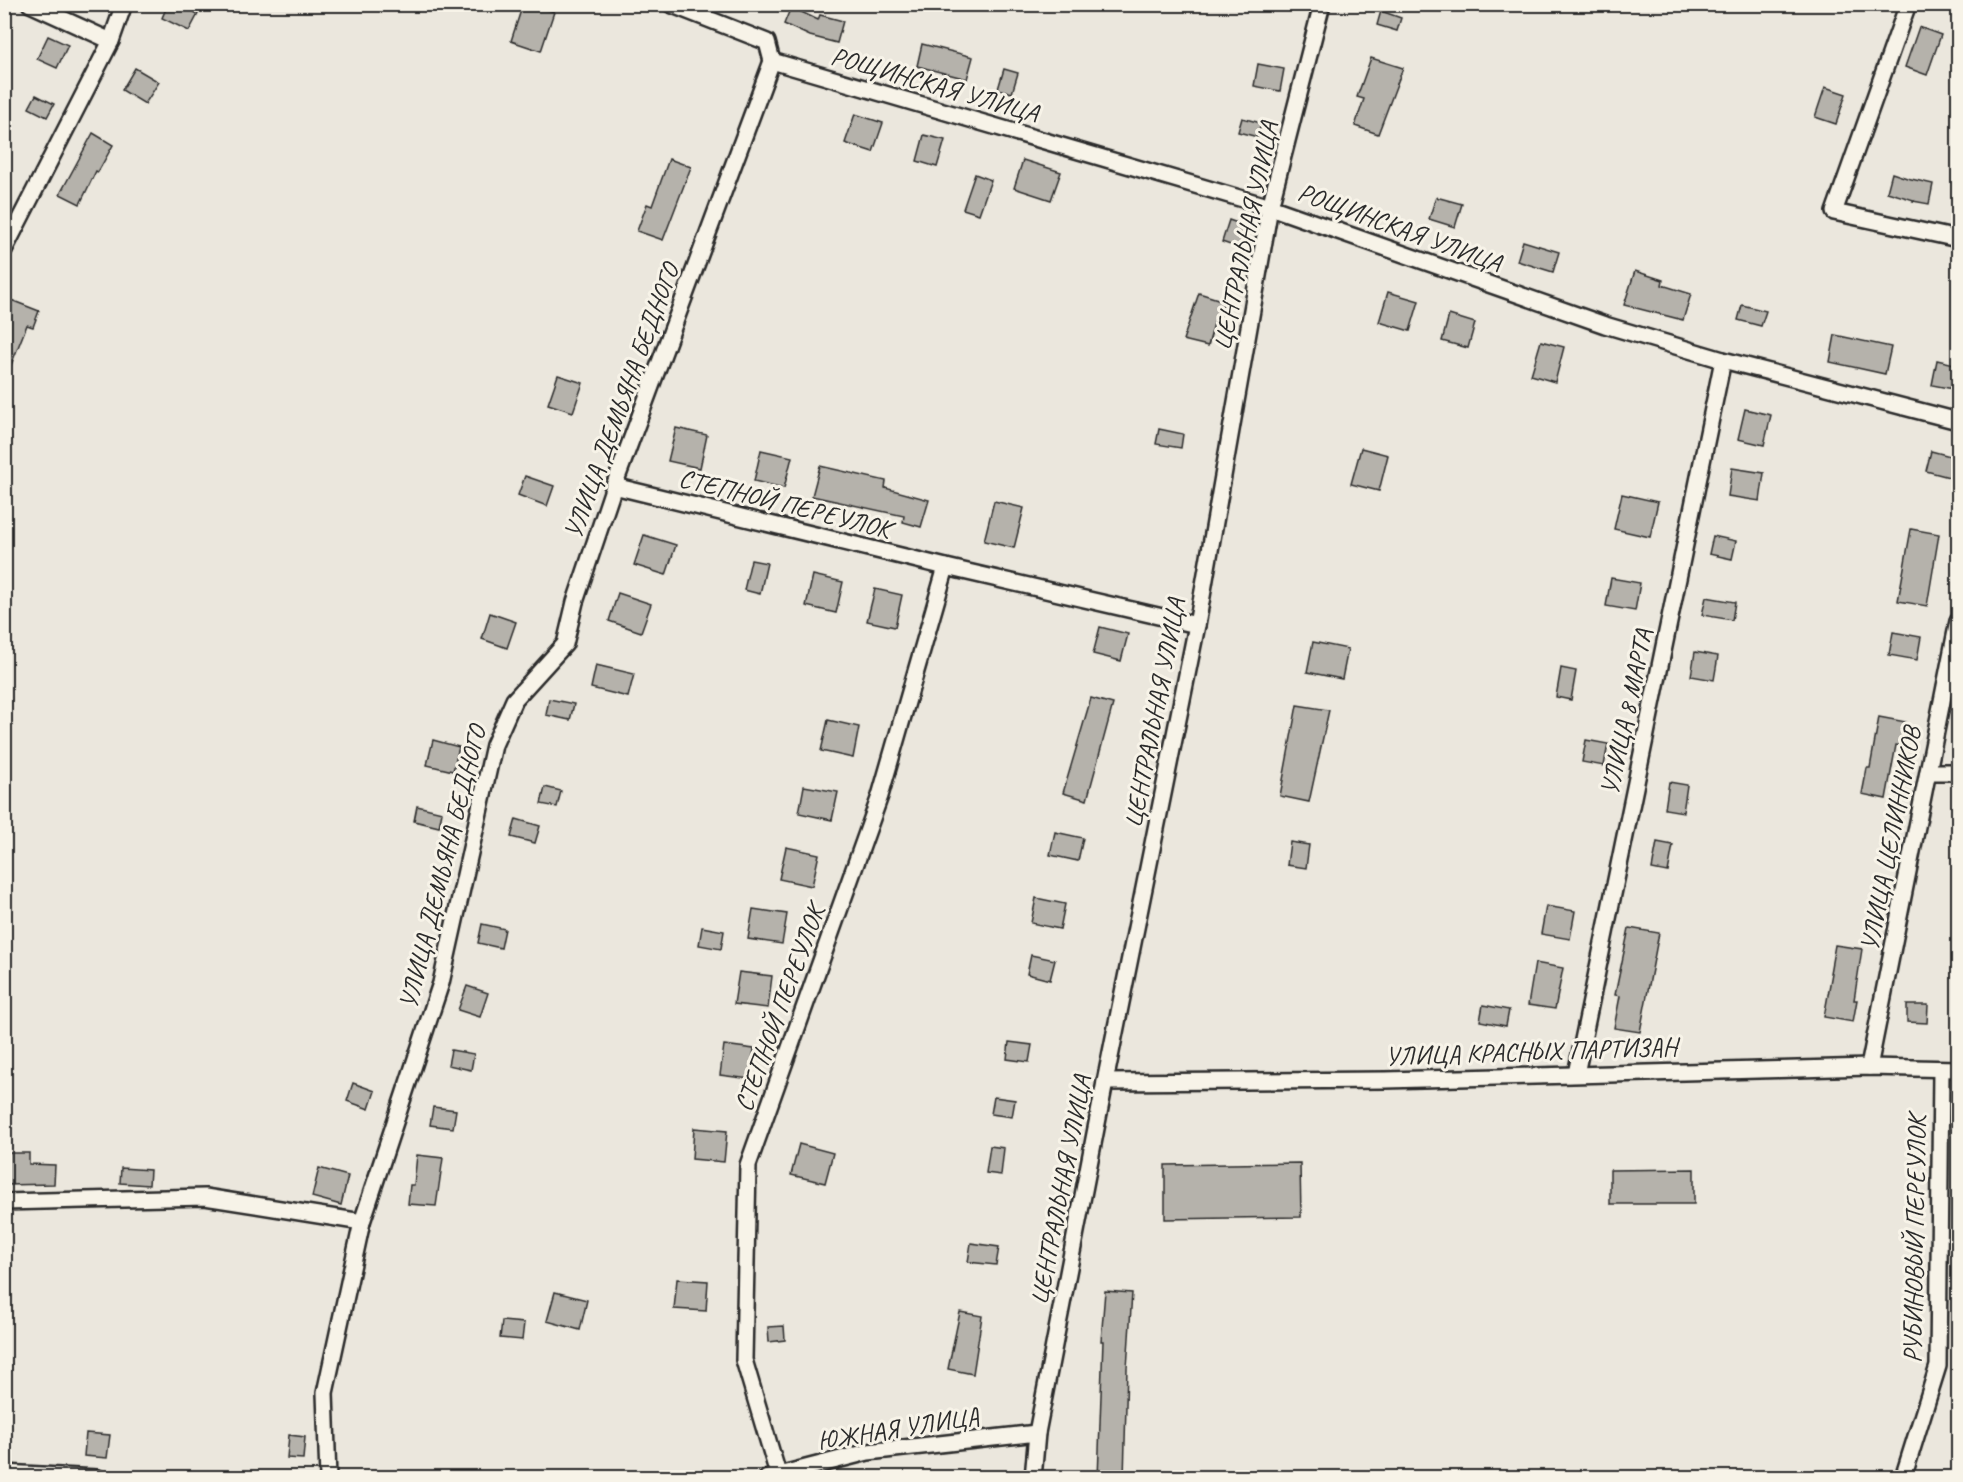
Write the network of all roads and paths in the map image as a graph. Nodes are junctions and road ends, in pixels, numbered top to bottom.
1 (30, 4) edge
2 (124, 4) edge
3 (670, 4) edge
4 (1322, 4) edge
5 (1908, 4) edge
6 (111, 40) junction
7 (772, 61) junction
8 (1270, 207) junction
9 (1959, 239) edge
10 (4, 250) edge
11 (1723, 360) junction
12 (1959, 421) edge
13 (614, 486) junction
14 (946, 567) junction
15 (1959, 621) edge
16 (1197, 625) junction
17 (1928, 772) junction
18 (1959, 772) edge
19 (1869, 1067) junction
20 (1941, 1069) junction
21 (1959, 1069) edge
22 (1576, 1074) junction
23 (1105, 1082) junction
24 (4, 1202) edge
25 (362, 1222) junction
26 (1037, 1433) junction
27 (4, 1473) edge
28 (773, 1476) edge
29 (98, 1478) edge
30 (328, 1478) edge
31 (1033, 1478) edge
32 (1903, 1478) edge

1 - 6 street
2 - 6 street
3 - 7 street
4 - 8 street, ЦЕНТРАЛЬНАЯ УЛИЦА
5 - 9 street
6 - 10 street
7 - 8 street, РОЩИНСКАЯ УЛИЦА
7 - 13 street, УЛИЦА ДЕМЬЯНА БЕДНОГО
8 - 11 street, РОЩИНСКАЯ УЛИЦА
8 - 16 street, ЦЕНТРАЛЬНАЯ УЛИЦА
11 - 12 street, РОЩИНСКАЯ УЛИЦА
11 - 22 street, УЛИЦА 8 МАРТА
13 - 14 street, СТЕПНОЙ ПЕРЕУЛОК
13 - 25 street, УЛИЦА ДЕМЬЯНА БЕДНОГО
14 - 16 street, СТЕПНОЙ ПЕРЕУЛОК
14 - 28 street, СТЕПНОЙ ПЕРЕУЛОК
15 - 17 street, УЛИЦА ЦЕЛИННИКОВ
16 - 23 street, ЦЕНТРАЛЬНАЯ УЛИЦА
17 - 18 street
17 - 19 street, УЛИЦА ЦЕЛИННИКОВ
19 - 20 street, УЛИЦА КРАСНЫХ ПАРТИЗАН
19 - 22 street, УЛИЦА КРАСНЫХ ПАРТИЗАН
20 - 21 street, УЛИЦА КРАСНЫХ ПАРТИЗАН
20 - 32 street, РУБИНОВЫЙ ПЕРЕУЛОК
22 - 23 street, УЛИЦА КРАСНЫХ ПАРТИЗАН
23 - 26 street, ЦЕНТРАЛЬНАЯ УЛИЦА
24 - 25 street
25 - 30 street, УЛИЦА ДЕМЬЯНА БЕДНОГО
26 - 28 street, ЮЖНАЯ УЛИЦА
26 - 31 street, ЦЕНТРАЛЬНАЯ УЛИЦА
27 - 29 street

